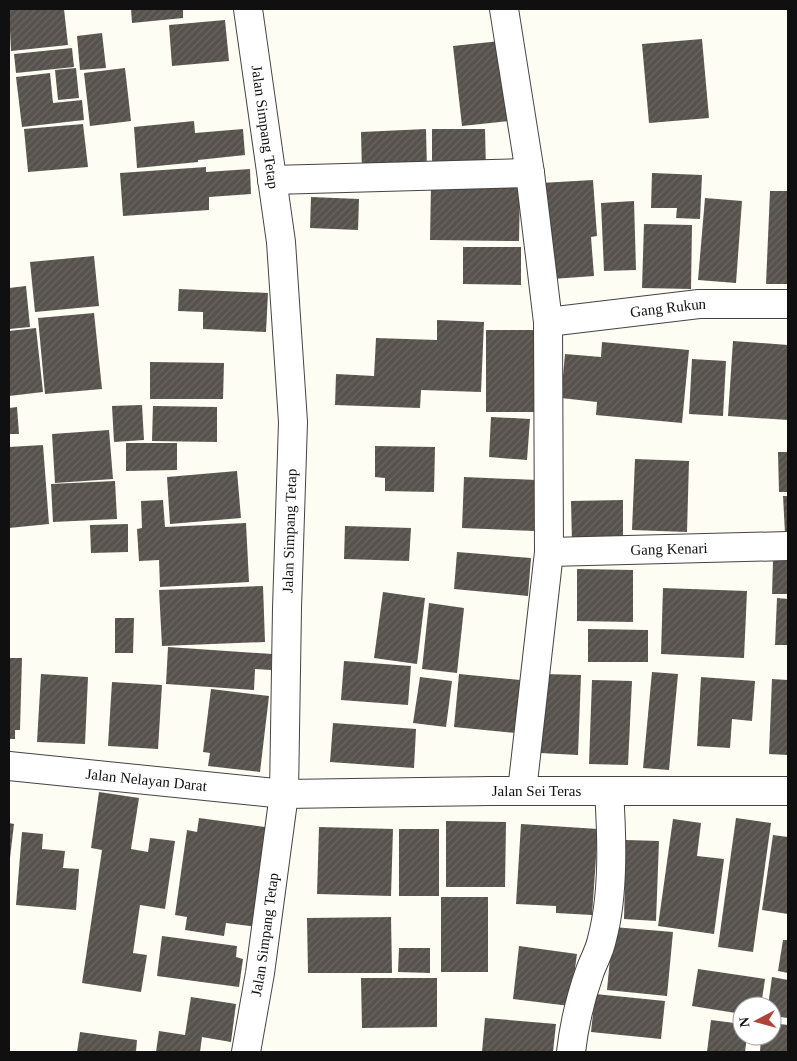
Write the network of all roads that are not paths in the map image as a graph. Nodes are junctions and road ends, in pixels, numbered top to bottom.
1 (248, 9) edge
2 (504, 9) edge
3 (530, 173) junction
4 (272, 180) junction
5 (788, 304) edge
6 (548, 322) junction
7 (788, 546) edge
8 (549, 552) junction
9 (9, 766) edge
10 (522, 791) junction
11 (609, 791) junction
12 (788, 791) edge
13 (284, 794) junction
14 (246, 1052) edge
15 (571, 1052) edge

1 - 4 street, Jalan Simpang Tetap
2 - 3 street
3 - 4 street
3 - 6 street
4 - 13 street, Jalan Simpang Tetap
5 - 6 street, Gang Rukun
6 - 8 street
7 - 8 street, Gang Kenari
8 - 10 street
9 - 13 street, Jalan Nelayan Darat
10 - 11 street, Jalan Sei Teras
10 - 13 street, Jalan Sei Teras
11 - 12 street, Jalan Sei Teras
11 - 15 street
13 - 14 street, Jalan Simpang Tetap

